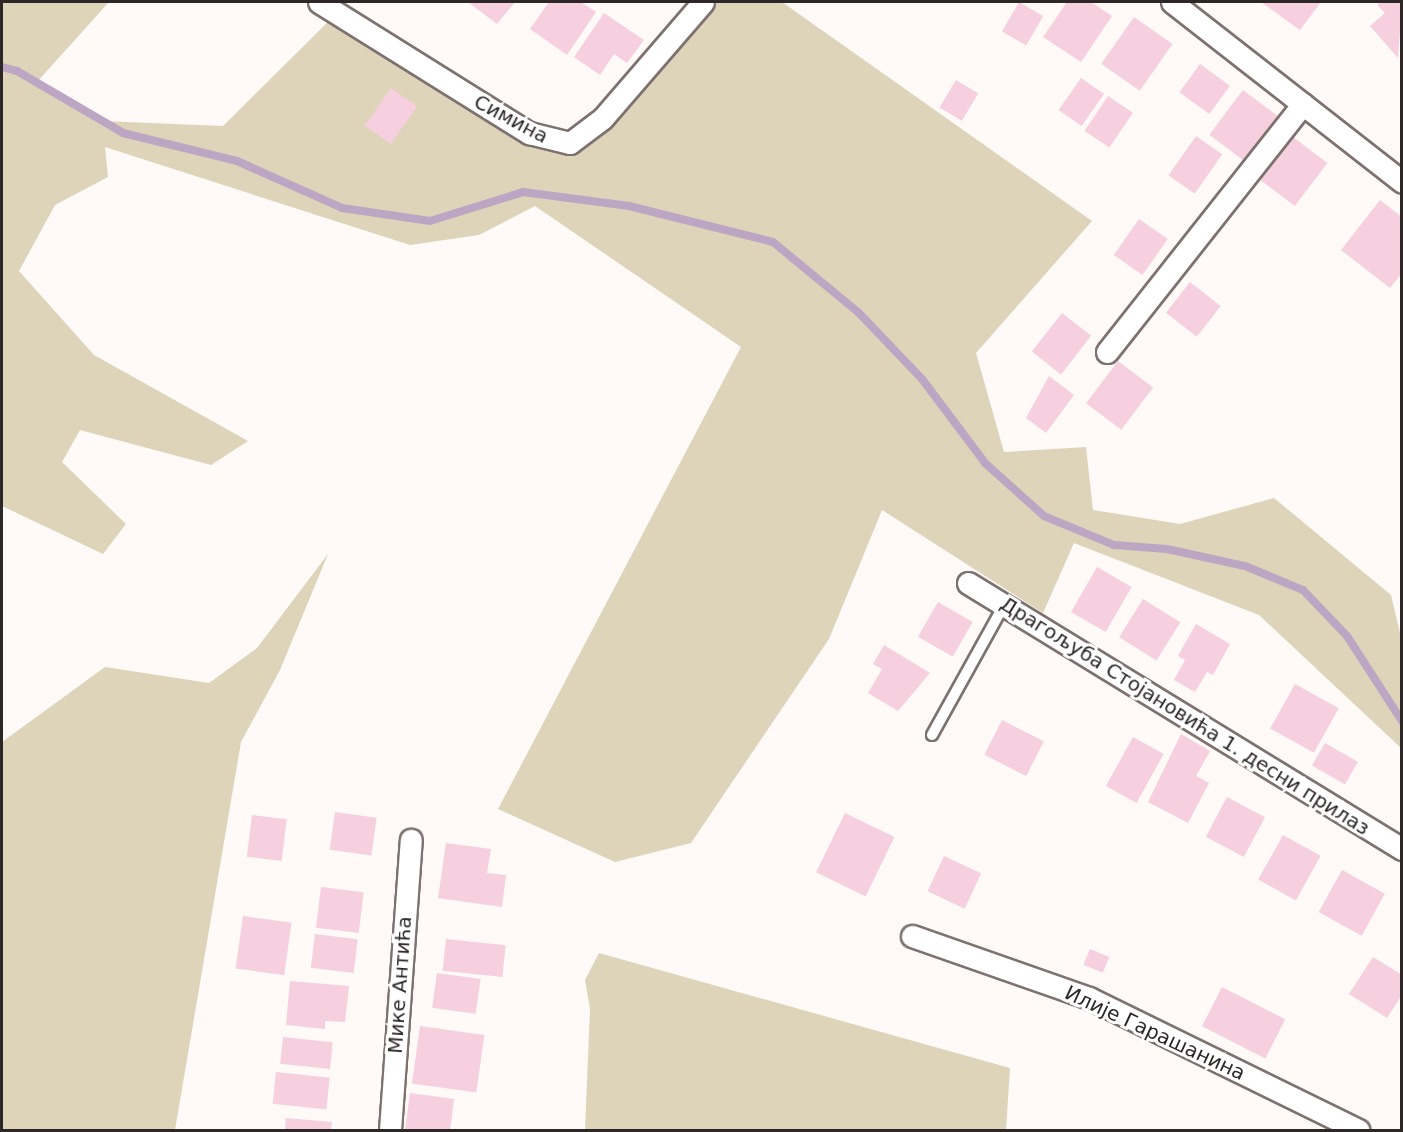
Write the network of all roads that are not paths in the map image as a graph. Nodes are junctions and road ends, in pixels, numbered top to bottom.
1 (319, 2) edge
2 (703, 2) edge
3 (1172, 2) edge
4 (1303, 104) junction
5 (1401, 182) edge
6 (1107, 352) dead end
7 (968, 583) dead end
8 (1004, 605) junction
9 (932, 735) dead end
10 (411, 840) dead end
11 (1401, 849) edge
12 (912, 936) dead end
13 (390, 1131) edge
14 (1358, 1131) edge

1 - 2 street, Симина
3 - 4 street
4 - 5 street
4 - 6 street
7 - 8 street, Драгољуба Стојановића 1. десни прилаз
8 - 9 lane
8 - 11 street, Драгољуба Стојановића 1. десни прилаз
10 - 13 street, Мике Антића
12 - 14 street, Илије Гарашанина

